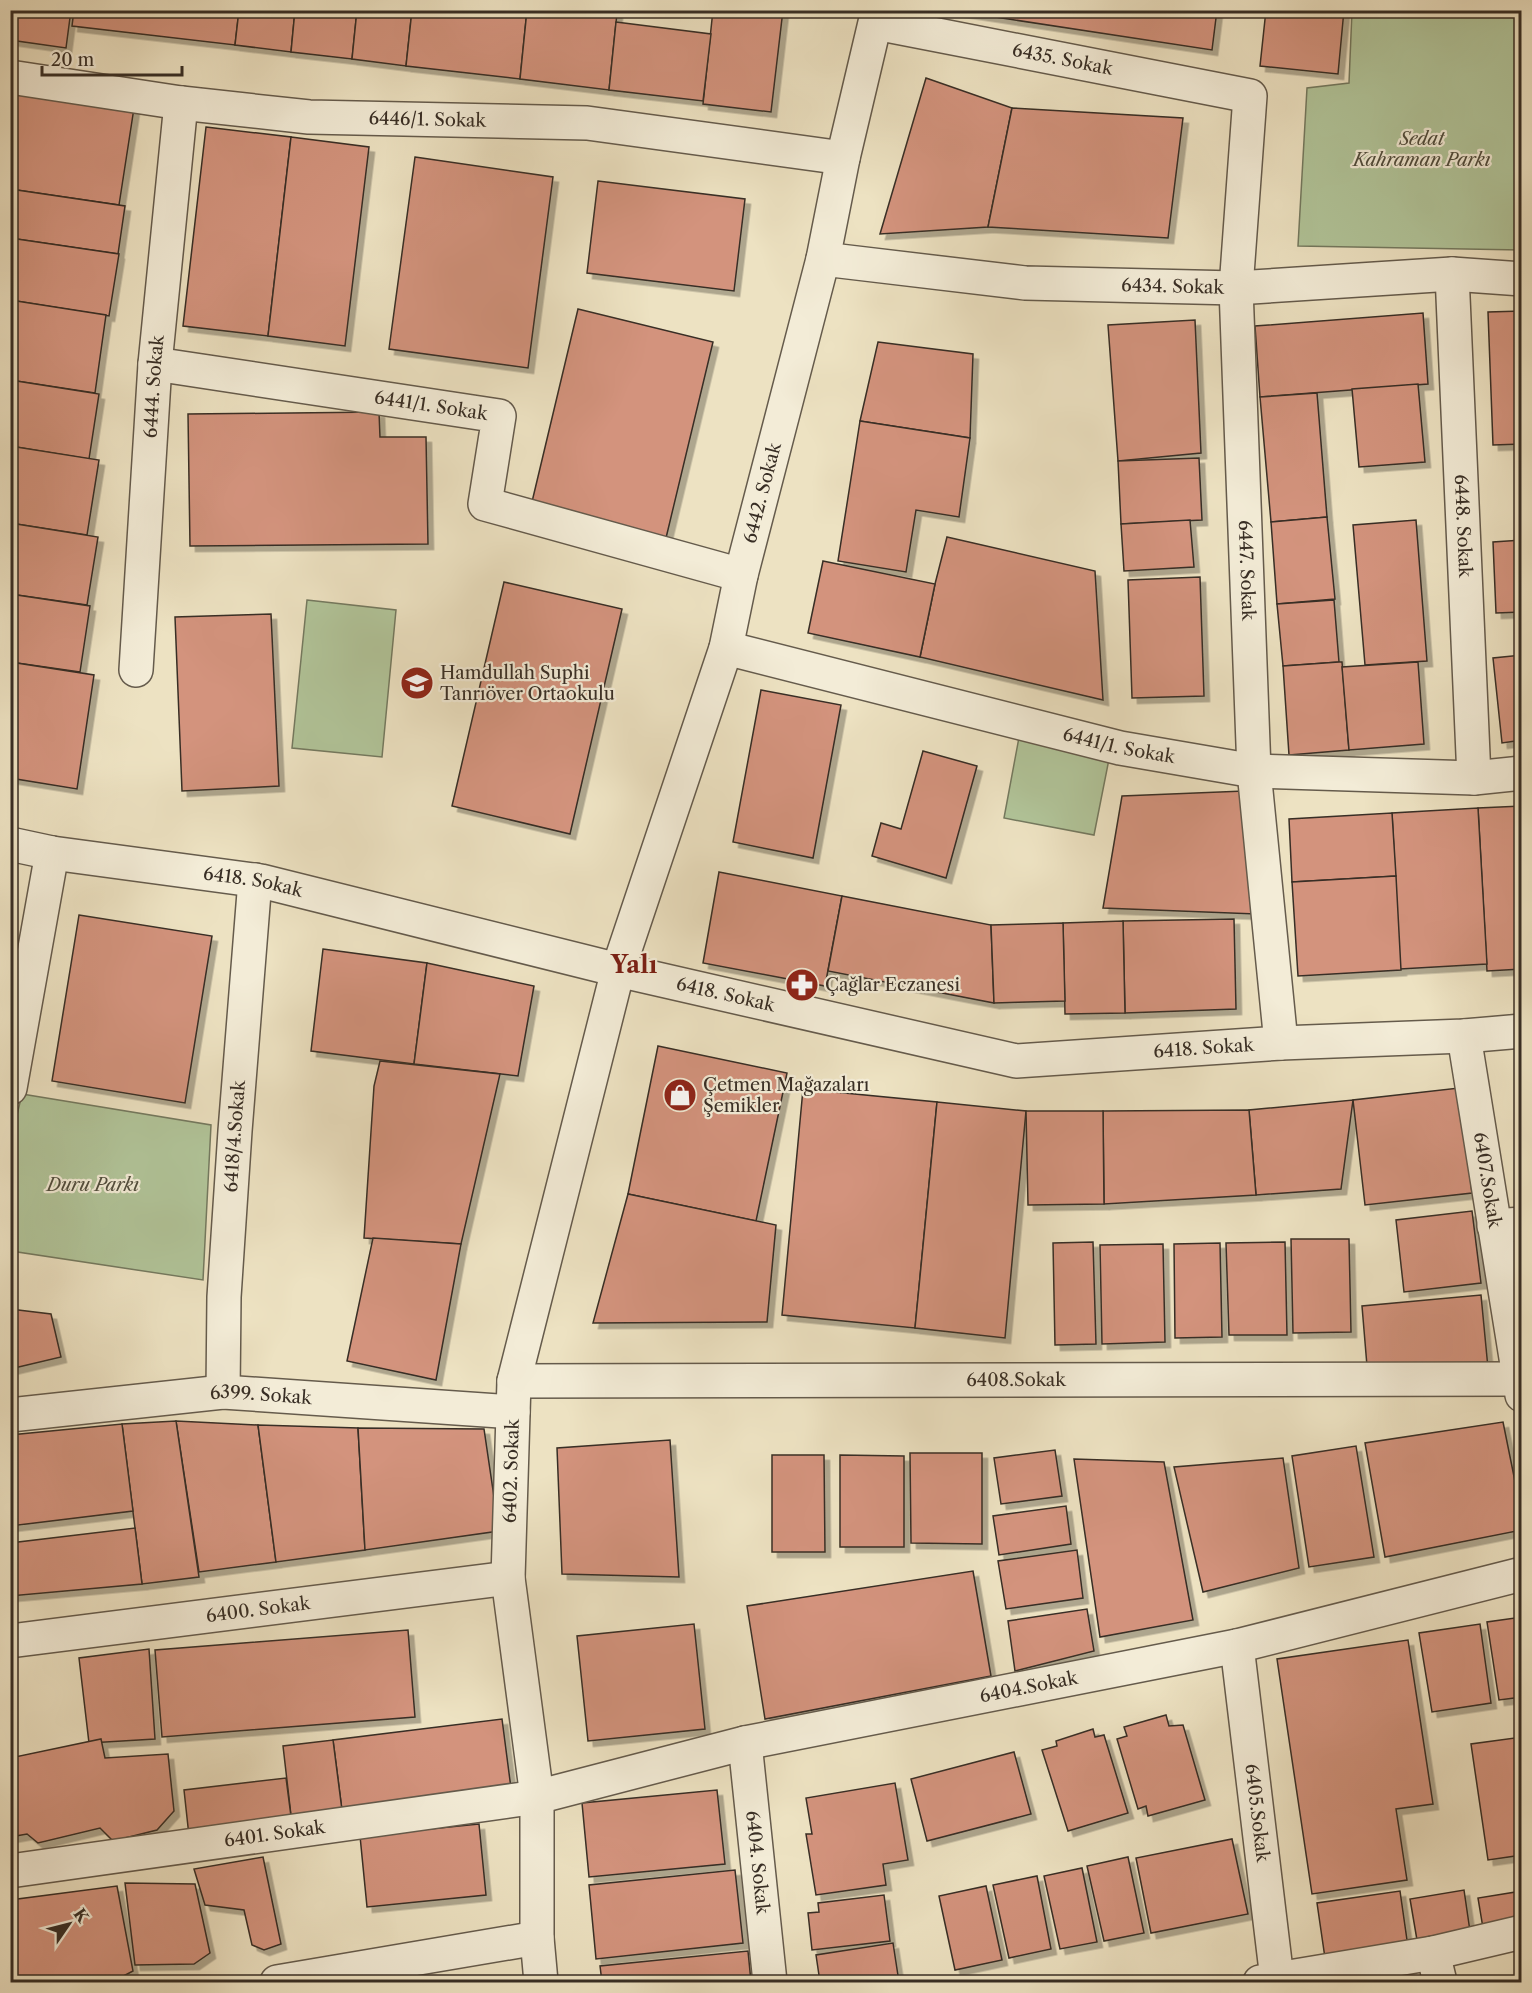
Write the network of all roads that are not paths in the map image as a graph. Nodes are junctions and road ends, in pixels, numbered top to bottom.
1 (877, 17) edge
2 (10, 77) edge
3 (1250, 96) joint
4 (181, 104) junction
5 (843, 158) junction
6 (823, 259) junction
7 (1452, 274) junction
8 (1521, 279) edge
9 (1236, 288) junction
10 (154, 364) junction
11 (741, 575) junction
12 (726, 648) junction
13 (136, 670) dead end
14 (1254, 771) junction
15 (1521, 774) edge
16 (1474, 778) junction
17 (10, 844) edge
18 (52, 853) junction
19 (255, 880) junction
20 (618, 970) junction
21 (1521, 1031) edge
22 (1464, 1036) junction
23 (1281, 1043) junction
24 (10, 1088) edge
25 (1508, 1225) edge
26 (1520, 1387) edge
27 (223, 1392) junction
28 (513, 1396) junction
29 (10, 1415) edge
30 (1521, 1574) edge
31 (508, 1578) junction
32 (10, 1641) edge
33 (1237, 1646) junction
34 (746, 1743) junction
35 (537, 1797) junction
36 (10, 1871) edge
37 (1521, 1932) edge
38 (537, 1938) junction
39 (1436, 1968) edge
40 (1268, 1981) edge
41 (278, 1983) edge
42 (541, 1983) edge
43 (770, 1983) edge

1 - 3 street, 6435. Sokak
1 - 5 street, 6442. Sokak
2 - 4 street, 6446/1. Sokak
3 - 9 street, 6447. Sokak
4 - 5 street, 6446/1. Sokak
4 - 10 street, 6444. Sokak
5 - 6 street, 6442. Sokak
6 - 9 street, 6434. Sokak
6 - 11 street, 6442. Sokak
7 - 8 street, 6434. Sokak
7 - 9 street, 6434. Sokak
7 - 16 street, 6448. Sokak
9 - 14 street, 6447. Sokak
10 - 11 street, 6441/1. Sokak
10 - 13 street, 6444. Sokak
11 - 12 street, 6442. Sokak
12 - 14 street, 6441/1. Sokak
12 - 20 street, 6442. Sokak
14 - 16 street, 6441/1. Sokak
14 - 23 street, 6447. Sokak
15 - 16 street, 6441/1. Sokak
17 - 18 street, 6418. Sokak
18 - 19 street, 6418. Sokak
18 - 24 street
19 - 20 street, 6418. Sokak
19 - 27 street, 6418/4.Sokak
20 - 23 street, 6418. Sokak
20 - 28 street, 6402. Sokak
21 - 22 street, 6418. Sokak
22 - 23 street, 6418. Sokak
22 - 25 street, 6407.Sokak
25 - 26 street, 6407.Sokak
26 - 28 street, 6408.Sokak
27 - 28 street, 6399. Sokak
27 - 29 street, 6399. Sokak
28 - 31 street, 6402. Sokak
30 - 33 street, 6404.Sokak
31 - 32 street, 6400. Sokak
31 - 35 street, 6402. Sokak
33 - 34 street, 6404.Sokak
33 - 40 street, 6405.Sokak
34 - 35 street, 6404.Sokak
34 - 43 street, 6404. Sokak
35 - 36 street, 6401. Sokak
35 - 38 street, 6402. Sokak
37 - 39 street
38 - 41 street
38 - 42 street, 6402. Sokak
39 - 40 street

